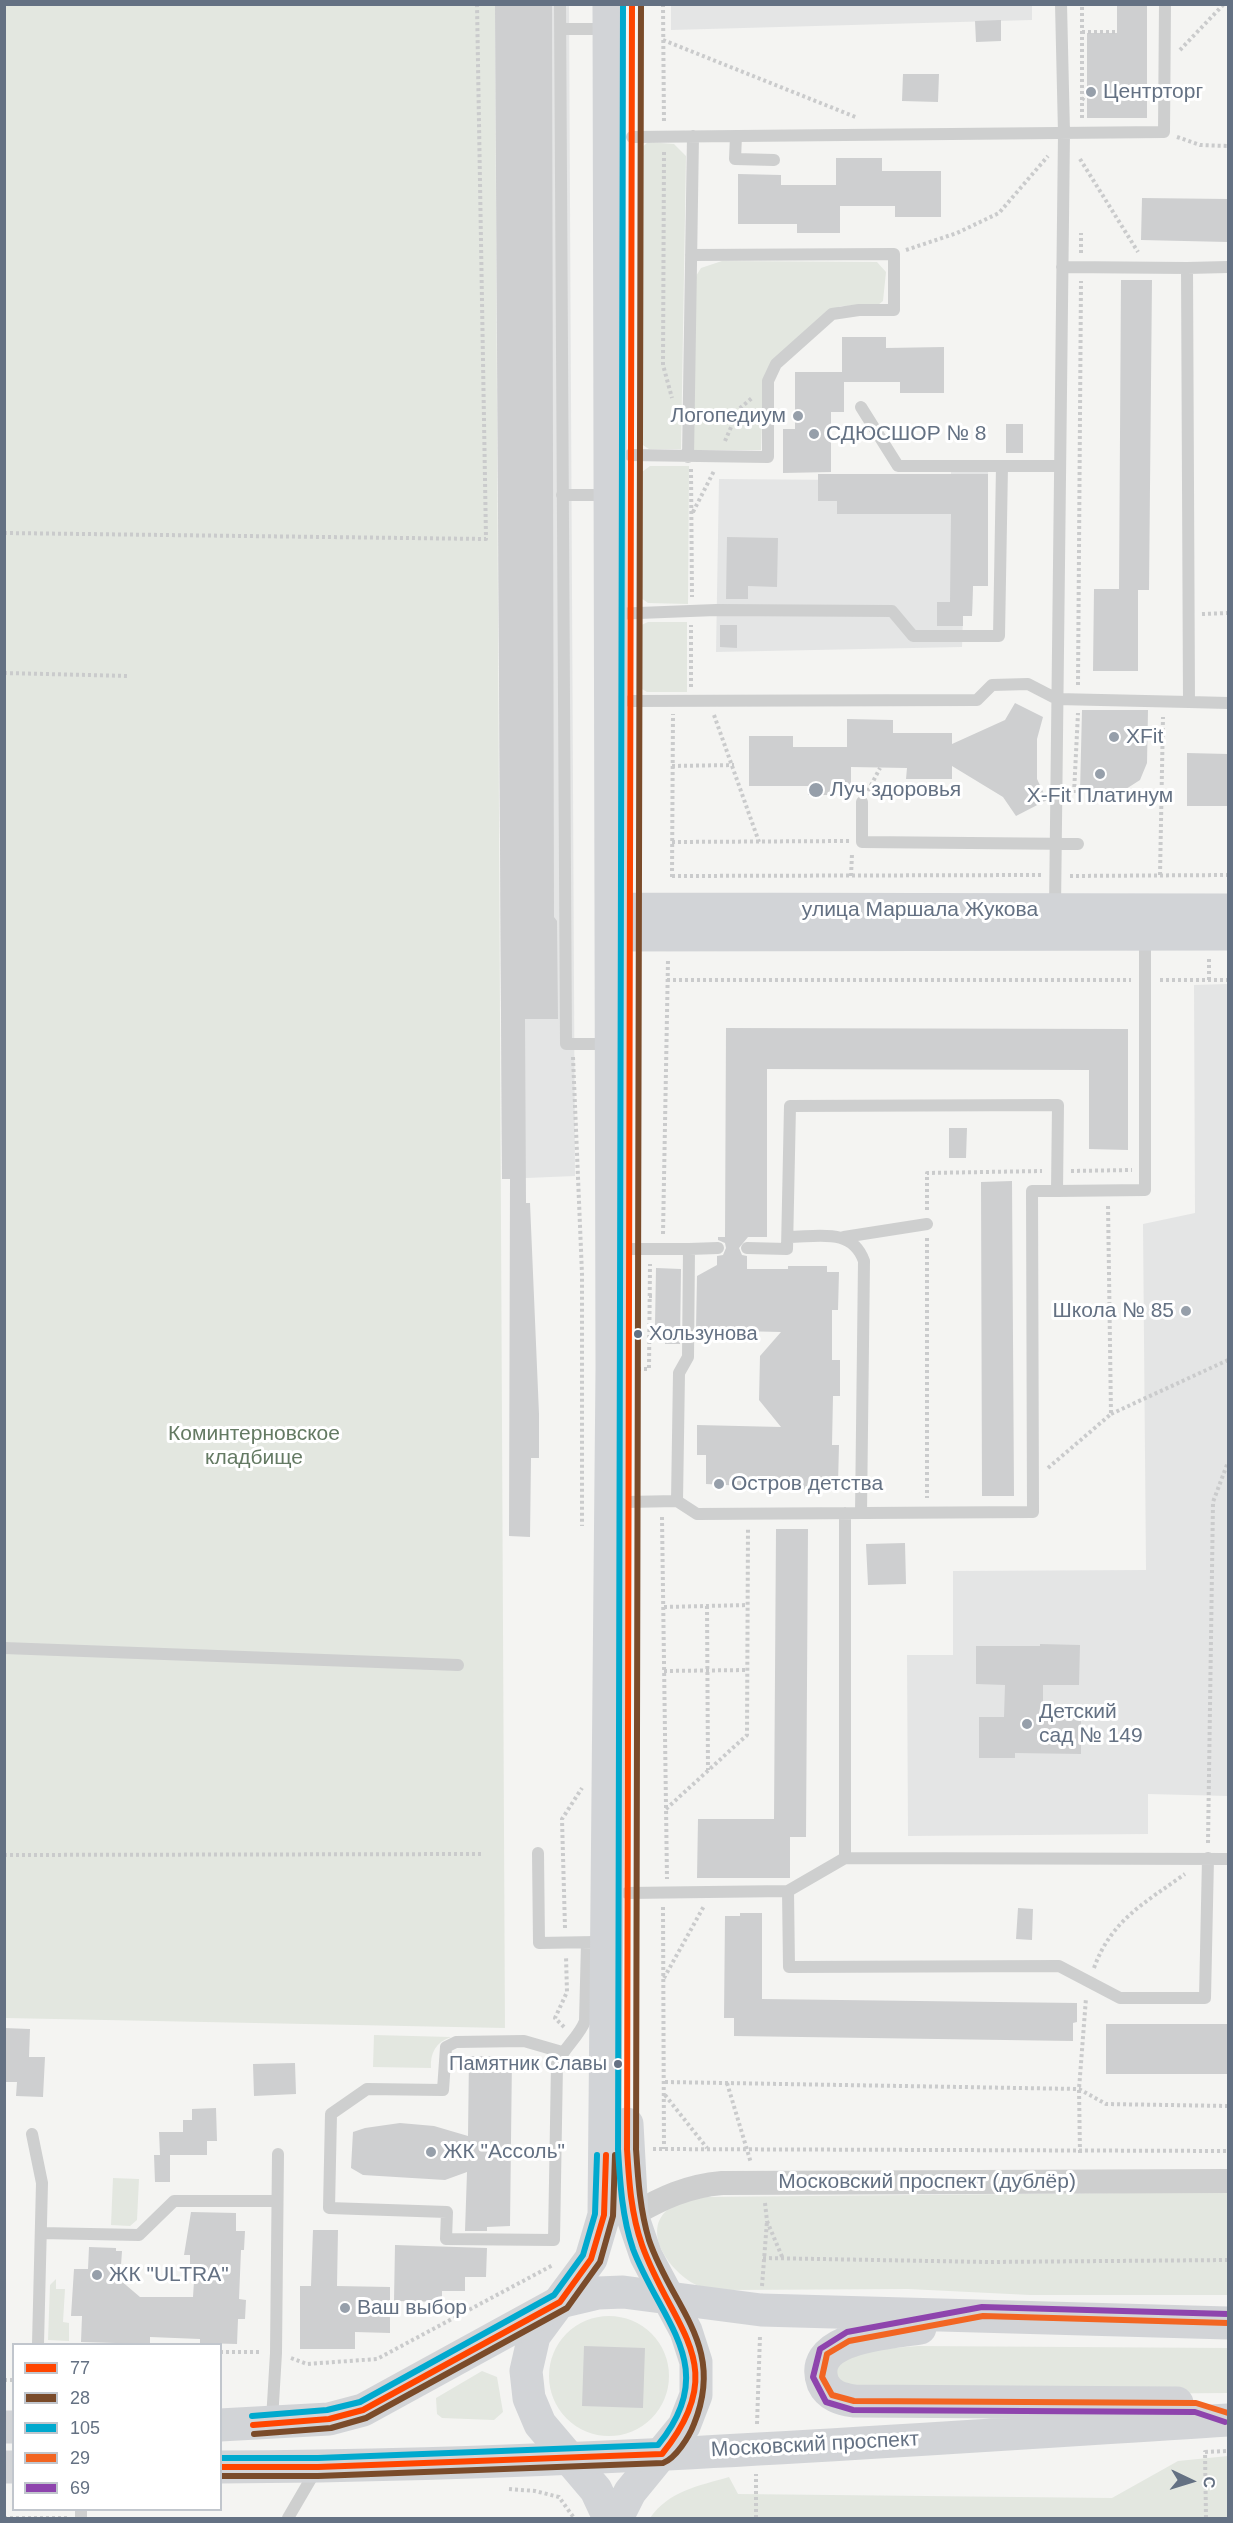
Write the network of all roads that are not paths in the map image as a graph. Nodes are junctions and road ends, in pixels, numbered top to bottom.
1 (561, 4) edge
2 (632, 4) edge
3 (1061, 4) edge
4 (1165, 4) edge
5 (609, 17) edge
6 (561, 30) junction
7 (1064, 133) junction
8 (693, 136) junction
9 (736, 136) junction
10 (632, 137) junction
11 (774, 160) dead end
12 (691, 255) junction
13 (1062, 267) junction
14 (1228, 267) edge
15 (1187, 268) junction
16 (861, 407) dead end
17 (630, 455) junction
18 (688, 457) junction
19 (1002, 466) junction
20 (1060, 466) junction
21 (562, 495) junction
22 (611, 495) junction
23 (621, 614) junction
24 (1057, 699) junction
25 (630, 700) junction
26 (1189, 702) junction
27 (1228, 703) edge
28 (862, 802) road end
29 (1056, 844) junction
30 (1075, 844) road end
31 (1055, 910) junction
32 (1228, 910) edge
33 (621, 922) junction
34 (671, 922) junction
35 (1145, 934) junction
36 (1228, 934) edge
37 (613, 1044) junction
38 (1057, 1191) junction
39 (927, 1224) road end
40 (788, 1237) junction
41 (844, 1237) junction
42 (718, 1248) dead end
43 (747, 1248) dead end
44 (627, 1249) junction
45 (689, 1249) junction
46 (677, 1501) junction
47 (627, 1502) junction
48 (845, 1513) junction
49 (861, 1513) junction
50 (4, 1648) edge
51 (458, 1665) dead end
52 (538, 1853) dead end
53 (846, 1858) junction
54 (1208, 1858) junction
55 (1228, 1859) edge
56 (788, 1891) junction
57 (627, 1893) junction
58 (596, 1942) junction
59 (562, 2052) junction
60 (32, 2134) dead end
61 (278, 2154) dead end
62 (1228, 2181) edge
63 (276, 2201) junction
64 (632, 2215) junction
65 (41, 2233) junction
66 (669, 2300) junction
67 (560, 2302) junction
68 (983, 2316) junction
69 (1228, 2323) edge
70 (38, 2343) edge
71 (1228, 2413) edge
72 (1228, 2420) edge
73 (272, 2424) junction
74 (222, 2425) edge
75 (662, 2454) junction
76 (569, 2457) junction
77 (222, 2467) edge
78 (318, 2467) junction
79 (288, 2518) edge
80 (609, 2518) edge
81 (617, 2518) edge

1 - 6 lane
2 - 10 main road
3 - 7 lane
4 - 7 lane
5 - 6 lane
5 - 22 main road
6 - 21 lane
7 - 9 lane
7 - 13 lane
8 - 9 lane
8 - 10 lane
8 - 12 lane
9 - 11 lane
10 - 17 main road
12 - 18 lane
12 - 18 lane
13 - 15 lane
13 - 20 lane
14 - 15 lane
15 - 26 lane
16 - 19 lane
17 - 18 lane
17 - 23 main road
19 - 20 lane
19 - 23 lane
20 - 24 lane
21 - 22 lane
21 - 37 lane
22 - 23 main road
23 - 25 main road
23 - 33 main road
24 - 25 lane
24 - 26 lane
24 - 29 lane
25 - 33 main road
26 - 27 lane
28 - 29 lane
29 - 30 lane
29 - 31 lane
31 - 32 main road, улица Маршала Жукова
31 - 34 main road, улица Маршала Жукова
33 - 34 main road, улица Маршала Жукова
33 - 37 main road
33 - 44 main road
34 - 35 main road, улица Маршала Жукова
35 - 36 main road, улица Маршала Жукова
35 - 38 lane
37 - 58 main road
38 - 40 lane
38 - 49 lane
39 - 41 lane
40 - 41 lane
40 - 43 lane
41 - 49 lane
42 - 45 lane
44 - 45 lane
44 - 47 main road
45 - 46 lane
46 - 47 lane
46 - 48 lane
47 - 57 main road
48 - 49 lane
48 - 53 lane
50 - 51 lane
52 - 58 lane
53 - 54 lane
53 - 56 lane
54 - 55 lane
54 - 56 lane
56 - 57 lane
57 - 64 main road
58 - 59 lane
58 - 67 main road
59 - 59 lane
60 - 65 lane
61 - 63 lane
62 - 64 street, Московский проспект (дублёр)
63 - 65 lane
63 - 73 lane
64 - 66 main road
65 - 70 lane
66 - 67 main road
66 - 68 main road
66 - 75 main road
67 - 73 main road
67 - 76 main road
68 - 69 main road
68 - 71 main road
72 - 75 main road, Московский проспект
73 - 74 main road
75 - 76 main road, Московский проспект
75 - 81 main road
76 - 78 main road, Московский проспект
76 - 80 main road
77 - 78 main road, Московский проспект
78 - 79 lane

